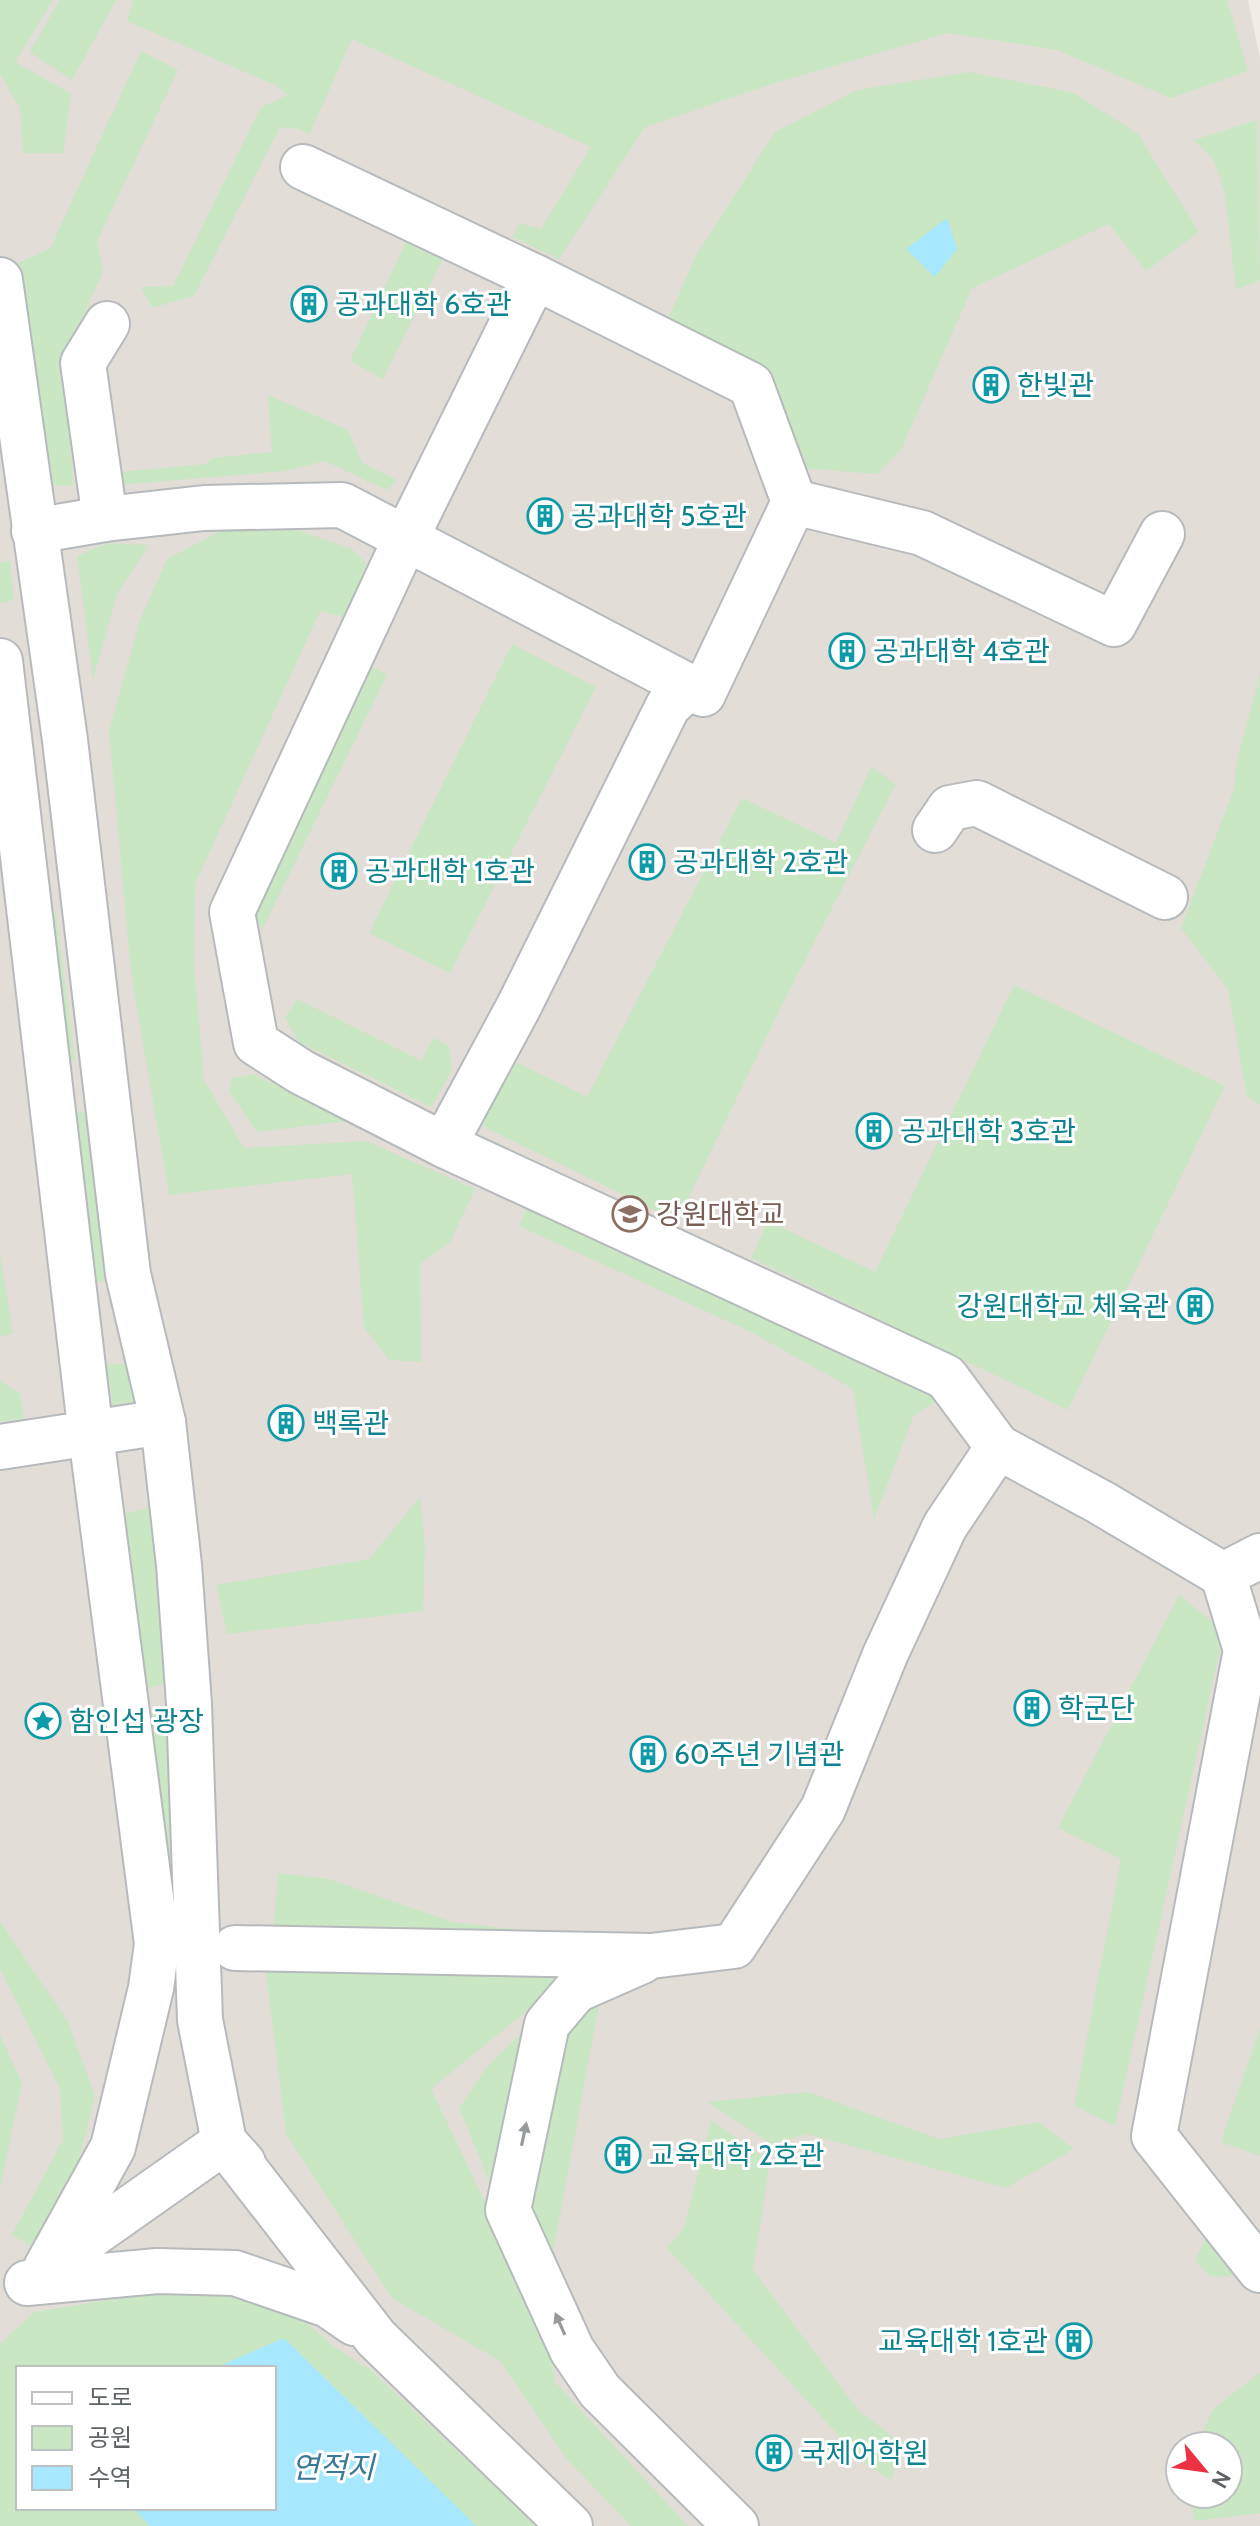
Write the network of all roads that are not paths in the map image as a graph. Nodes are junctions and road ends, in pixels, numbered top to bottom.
1 (303, 167) dead end
2 (535, 277) junction
3 (0, 280) edge
4 (107, 324) dead end
5 (794, 502) junction
6 (105, 519) junction
7 (34, 531) junction
8 (1162, 534) dead end
9 (405, 540) junction
10 (0, 661) edge
11 (689, 687) junction
12 (935, 830) dead end
13 (80, 885) junction
14 (13, 892) edge
15 (1165, 897) dead end
16 (444, 1145) junction
17 (163, 1422) junction
18 (91, 1435) junction
19 (0, 1447) edge
20 (998, 1447) junction
21 (1242, 1565) edge
22 (157, 1944) junction
23 (235, 1948) dead end
24 (651, 1956) junction
25 (151, 1988) junction
26 (200, 2020) junction
27 (224, 2142) junction
28 (1260, 2270) edge
29 (24, 2284) edge
30 (376, 2338) junction
31 (570, 2526) edge
32 (585, 2526) edge
33 (736, 2526) edge

1 - 2 street
2 - 5 street
2 - 9 street
3 - 7 street
4 - 6 street
5 - 8 street
5 - 11 street
6 - 7 street
6 - 9 street
7 - 13 street
9 - 11 street
9 - 16 street
10 - 14 street
11 - 16 street
12 - 15 street
13 - 14 street
13 - 17 street
14 - 18 street
16 - 20 street
17 - 18 street
17 - 26 street
18 - 19 street
18 - 22 street
20 - 21 street
20 - 24 street
21 - 28 street
22 - 25 street
22 - 26 street
23 - 24 street
33 -> 24 street
25 - 26 street
25 - 29 street
26 - 27 street
27 - 29 street
27 - 30 street
27 - 32 street
29 - 30 street
30 - 31 street

